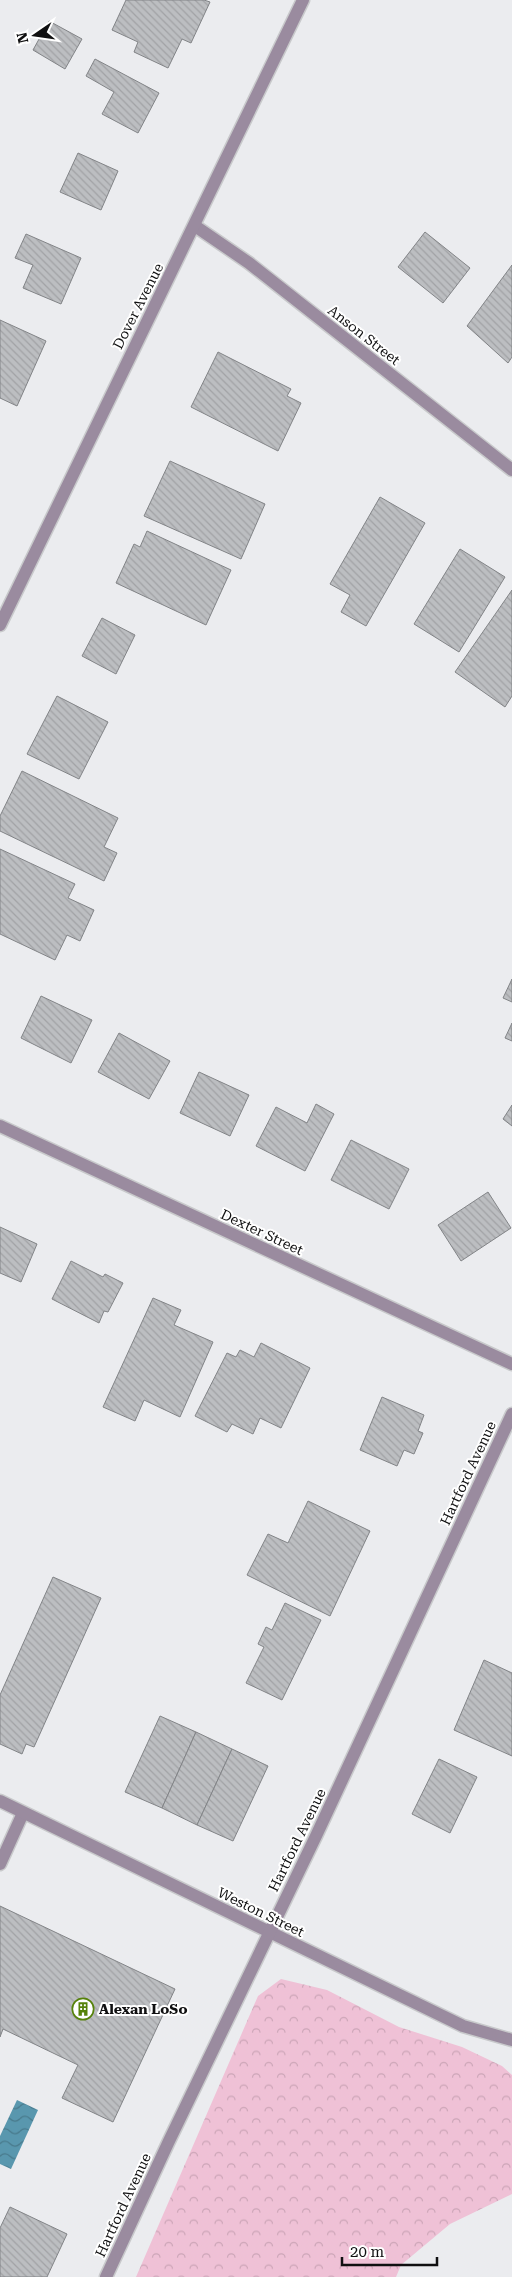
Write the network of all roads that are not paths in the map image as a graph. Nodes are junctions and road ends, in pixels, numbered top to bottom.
1 (302, 0) edge
2 (194, 226) junction
3 (512, 470) edge
4 (0, 625) edge
5 (0, 1126) edge
6 (512, 1364) edge
7 (512, 1414) edge
8 (0, 1802) edge
9 (23, 1813) junction
10 (0, 1864) edge
11 (268, 1932) junction
12 (512, 2040) edge
13 (106, 2277) edge

1 - 2 street, Dover Avenue
2 - 3 street, Anson Street
2 - 4 street, Dover Avenue
5 - 6 street, Dexter Street
7 - 11 street, Hartford Avenue
8 - 9 street, Weston Street
9 - 10 street
9 - 11 street, Weston Street
11 - 12 street, Weston Street
11 - 13 street, Hartford Avenue

